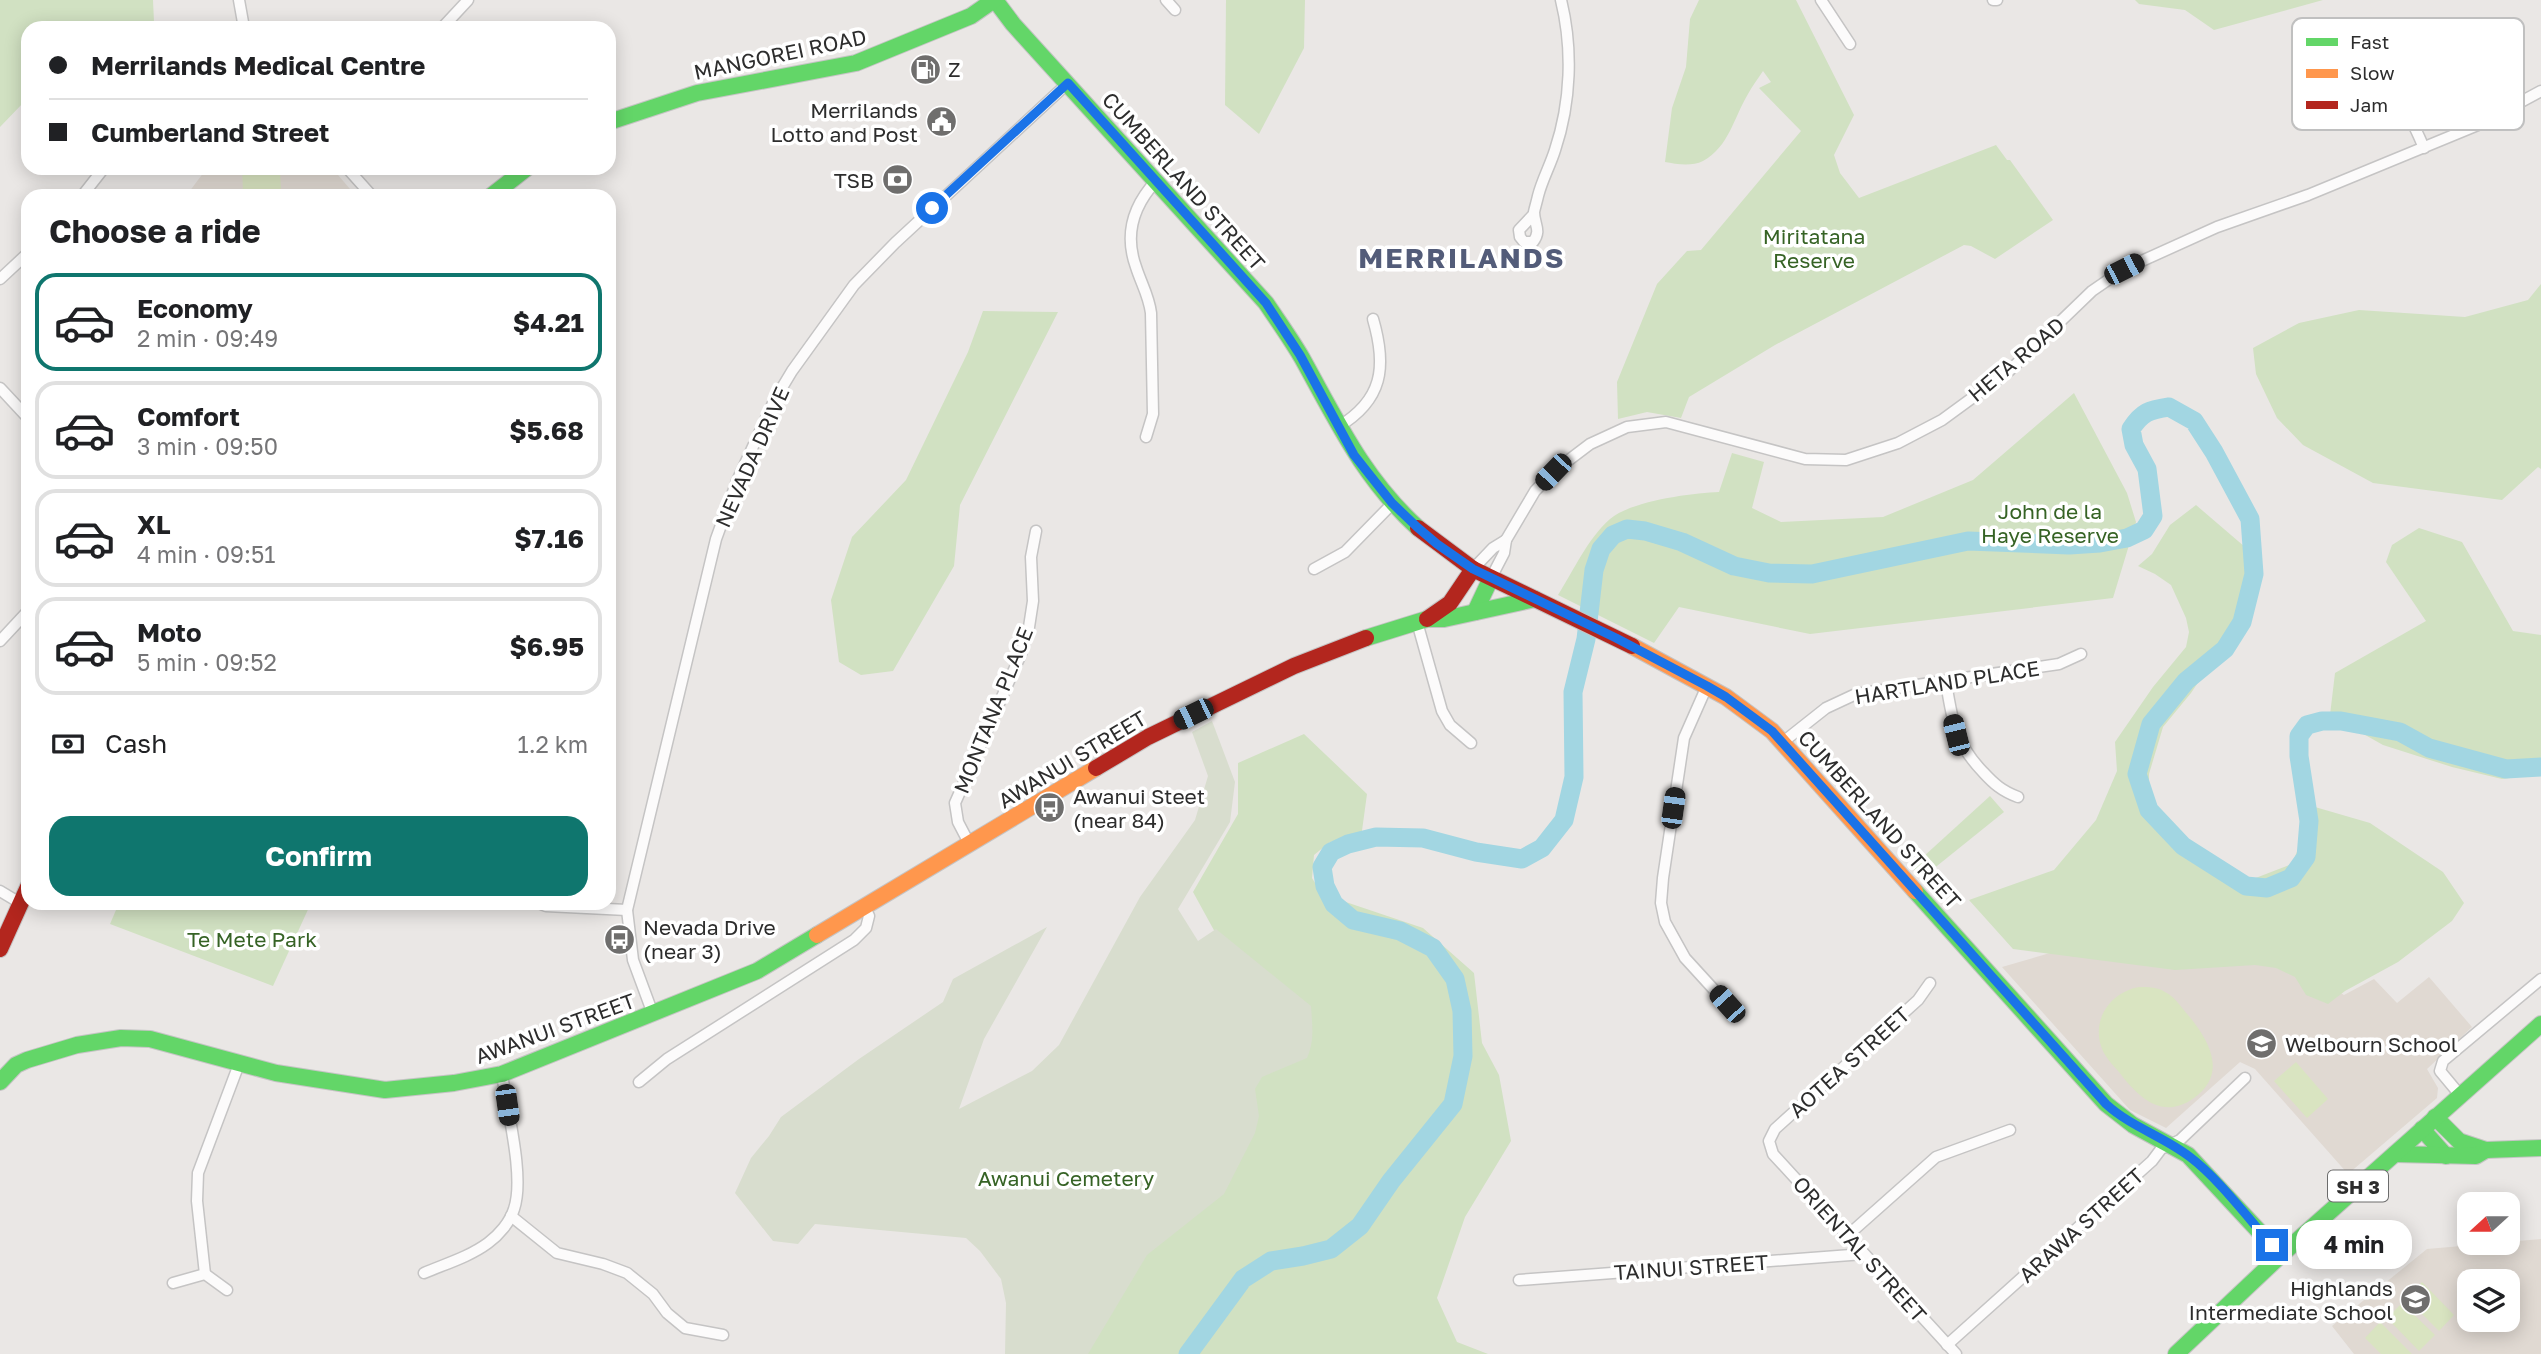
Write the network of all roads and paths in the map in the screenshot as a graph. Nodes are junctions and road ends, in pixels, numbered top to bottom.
1 (239, 0) edge
2 (468, 0) edge
3 (995, 0) edge
4 (1166, 0) edge
5 (1561, 0) edge
6 (1821, 0) edge
7 (1175, 10) dead end
8 (243, 21) edge
9 (448, 21) edge
10 (1850, 44) dead end
11 (1068, 83) junction
12 (2541, 91) edge
13 (2524, 100) edge
14 (616, 120) edge
15 (2416, 130) edge
16 (2465, 130) edge
17 (2424, 148) junction
18 (98, 175) edge
19 (353, 175) edge
20 (518, 175) edge
21 (1156, 181) junction
22 (88, 189) edge
23 (366, 189) edge
24 (500, 189) edge
25 (1534, 214) dead end
26 (21, 260) edge
27 (0, 279) edge
28 (1373, 319) dead end
29 (0, 388) edge
30 (21, 410) edge
31 (1338, 427) junction
32 (1146, 437) dead end
33 (1392, 503) junction
34 (1036, 531) dead end
35 (1506, 540) junction
36 (1314, 569) dead end
37 (1473, 569) junction
38 (1491, 578) junction
39 (1535, 599) junction
40 (1475, 612) junction
41 (21, 619) edge
42 (1422, 621) junction
43 (0, 642) edge
44 (2081, 654) dead end
45 (1946, 681) junction
46 (1707, 686) junction
47 (1783, 742) junction
48 (1471, 743) dead end
49 (2018, 797) dead end
50 (970, 845) junction
51 (0, 892) edge
52 (20, 903) joint
53 (866, 908) junction
54 (611, 910) edge
55 (627, 911) junction
56 (0, 949) edge
57 (2541, 979) edge
58 (1930, 983) dead end
59 (1727, 1004) dead end
60 (653, 1014) junction
61 (2541, 1024) edge
62 (239, 1065) junction
63 (502, 1074) junction
64 (2245, 1078) dead end
65 (0, 1082) edge
66 (639, 1082) dead end
67 (2459, 1095) junction
68 (2435, 1117) junction
69 (2422, 1129) junction
70 (2010, 1130) dead end
71 (1769, 1141) joint
72 (2169, 1145) junction
73 (2541, 1148) edge
74 (2486, 1150) junction
75 (2395, 1153) junction
76 (2446, 1156) junction
77 (511, 1216) junction
78 (1847, 1236) junction
79 (1864, 1254) junction
80 (2281, 1255) junction
81 (424, 1273) dead end
82 (205, 1274) junction
83 (1519, 1280) dead end
84 (173, 1283) dead end
85 (227, 1290) dead end
86 (723, 1335) dead end
87 (1947, 1345) junction
88 (1956, 1354) edge
89 (2176, 1354) edge

1 - 8 street
2 - 9 street
3 - 11 main road, CUMBERLAND STREET
3 - 14 main road, MANGOREI ROAD
4 - 7 street
5 - 25 street
6 - 10 street
11 - 21 main road, CUMBERLAND STREET
11 - 55 street, NEVADA DRIVE
12 - 13 street, HETA ROAD
15 - 17 street
16 - 17 street, HETA ROAD
17 - 35 street, HETA ROAD
18 - 22 street
19 - 23 street
20 - 24 main road
21 - 31 main road, CUMBERLAND STREET
21 - 32 street
26 - 27 street
28 - 31 street
29 - 30 street
31 - 33 main road, CUMBERLAND STREET
33 - 36 street
33 - 37 main road, CUMBERLAND STREET
34 - 50 street, MONTANA PLACE
35 - 37 street, HETA ROAD
35 - 38 street, HETA ROAD
37 - 38 main road, CUMBERLAND STREET
37 - 42 main road, AWANUI STREET
38 - 39 main road, CUMBERLAND STREET
38 - 40 main road
39 - 40 main road, AWANUI STREET
39 - 46 main road, CUMBERLAND STREET
40 - 42 main road, AWANUI STREET
41 - 43 street
42 - 48 street
42 - 50 main road, AWANUI STREET
44 - 45 street, HARTLAND PLACE
45 - 47 street, HARTLAND PLACE
45 - 49 street
46 - 47 main road, CUMBERLAND STREET
46 - 59 street
47 - 72 main road, CUMBERLAND STREET
50 - 53 main road, AWANUI STREET
51 - 52 street
52 - 56 main road
53 - 60 main road, AWANUI STREET
53 - 66 street
54 - 55 street
55 - 60 street, NEVADA DRIVE
57 - 67 street
58 - 71 street, AOTEA STREET
60 - 63 main road, AWANUI STREET
61 - 67 main road, SH 3
62 - 63 main road, AWANUI STREET
62 - 65 main road, AWANUI STREET
62 - 82 street
63 - 77 street
64 - 72 street, ARAWA STREET
67 - 68 main road, SH 3
68 - 69 main road, SH 3
68 - 74 main road
69 - 75 main road, SH 3
69 - 76 main road
70 - 78 street
71 - 78 street, ORIENTAL STREET
72 - 80 main road, CUMBERLAND STREET
72 - 87 street, ARAWA STREET
73 - 74 main road
74 - 76 main road
75 - 76 main road
75 - 80 main road, SH 3
77 - 81 street
77 - 86 street
78 - 79 street, ORIENTAL STREET
79 - 83 street, TAINUI STREET
79 - 87 street, ORIENTAL STREET
80 - 89 main road, SH 3
82 - 84 street
82 - 85 street
87 - 88 street, ORIENTAL STREET

